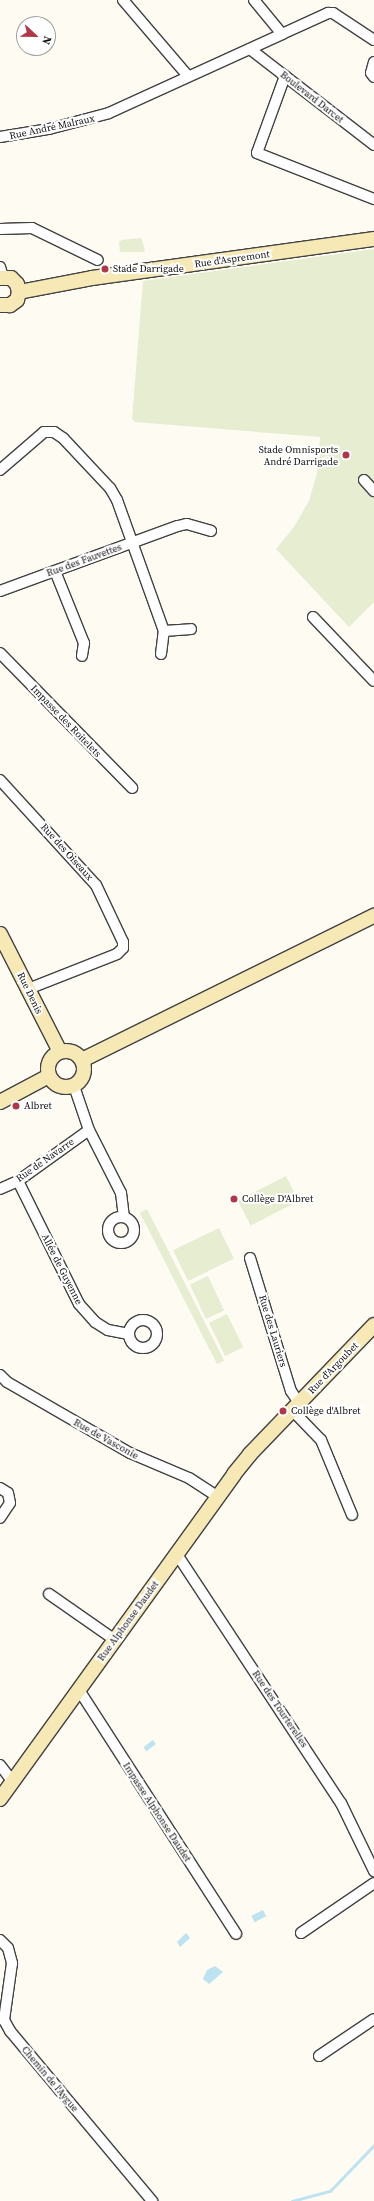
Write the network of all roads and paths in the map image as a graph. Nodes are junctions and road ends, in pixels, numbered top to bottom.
1 (123, 0) edge
2 (254, 0) edge
3 (282, 34) junction
4 (374, 40) edge
5 (250, 49) junction
6 (374, 62) edge
7 (188, 76) junction
8 (285, 76) junction
9 (374, 77) edge
10 (0, 137) edge
11 (374, 145) edge
12 (374, 199) edge
13 (0, 229) edge
14 (374, 240) edge
15 (98, 260) dead end
16 (1, 274) edge
17 (19, 292) junction
18 (0, 306) edge
19 (0, 470) edge
20 (364, 480) dead end
21 (374, 491) edge
22 (211, 531) dead end
23 (131, 543) junction
24 (55, 572) junction
25 (0, 591) edge
26 (313, 617) dead end
27 (191, 630) dead end
28 (164, 631) junction
29 (0, 653) edge
30 (161, 654) dead end
31 (82, 656) dead end
32 (374, 681) edge
33 (0, 780) edge
34 (132, 788) dead end
35 (374, 916) edge
36 (0, 934) edge
37 (28, 989) junction
38 (60, 1052) junction
39 (82, 1060) junction
40 (49, 1076) junction
41 (74, 1086) junction
42 (0, 1102) edge
43 (89, 1130) junction
44 (18, 1181) junction
45 (0, 1190) edge
46 (124, 1216) dead end
47 (250, 1258) dead end
48 (374, 1325) edge
49 (129, 1334) dead end
50 (0, 1375) edge
51 (296, 1407) junction
52 (259, 1445) joint
53 (0, 1488) edge
54 (217, 1496) junction
55 (352, 1514) dead end
56 (0, 1518) edge
57 (176, 1553) junction
58 (49, 1594) dead end
59 (115, 1640) junction
60 (79, 1690) junction
61 (0, 1765) edge
62 (13, 1782) junction
63 (0, 1799) edge
64 (374, 1871) edge
65 (374, 1883) edge
66 (301, 1933) dead end
67 (236, 1934) dead end
68 (0, 1940) edge
69 (374, 2019) edge
70 (319, 2056) dead end
71 (152, 2201) edge

1 - 7 street
2 - 3 street
3 - 4 street
3 - 5 street
5 - 7 street
5 - 8 street, Boulevard Darcet
6 - 9 street
7 - 10 street, Rue André Malraux
8 - 11 street, Boulevard Darcet
8 - 12 street
13 - 15 street
14 - 17 main road, Rue d'Aspremont
16 - 17 main road
17 - 18 main road
19 - 23 street, Rue des Fauvettes
20 - 21 street
22 - 23 street
23 - 24 street, Rue des Fauvettes
23 - 28 street
24 - 25 street, Rue des Fauvettes
24 - 31 street
26 - 32 street
27 - 28 street
28 - 30 street
29 - 34 street, Impasse des Roitelets
33 - 37 street, Rue des Oiseaux
35 - 39 main road
36 - 37 main road, Rue Denis
37 - 38 main road, Rue Denis
38 - 39 main road
38 - 40 main road
39 - 41 main road
40 - 41 main road
40 - 42 main road
41 - 43 street
43 - 44 street, Rue de Navarre
43 - 46 street
44 - 45 street, Rue de Navarre
44 - 49 street, Allée de Guyenne
47 - 51 street, Rue des Lauriers
48 - 51 main road, Rue d'Argoubet
50 - 54 street, Rue de Vasconie
51 - 52 main road, Rue d'Argoubet
51 - 55 street, Rue des Lauriers
52 - 54 main road, Rue Alphonse Daudet
53 - 56 street
54 - 57 main road, Rue Alphonse Daudet
57 - 59 main road, Rue Alphonse Daudet
57 - 64 street, Rue des Tourterelles
58 - 59 street
59 - 60 main road, Rue Alphonse Daudet
60 - 62 main road, Rue Alphonse Daudet
60 - 67 street, Impasse Alphonse Daudet
61 - 62 street
62 - 63 main road, Rue Alphonse Daudet
65 - 66 street
68 - 71 street, Chemin de l'Aygue
69 - 70 street

